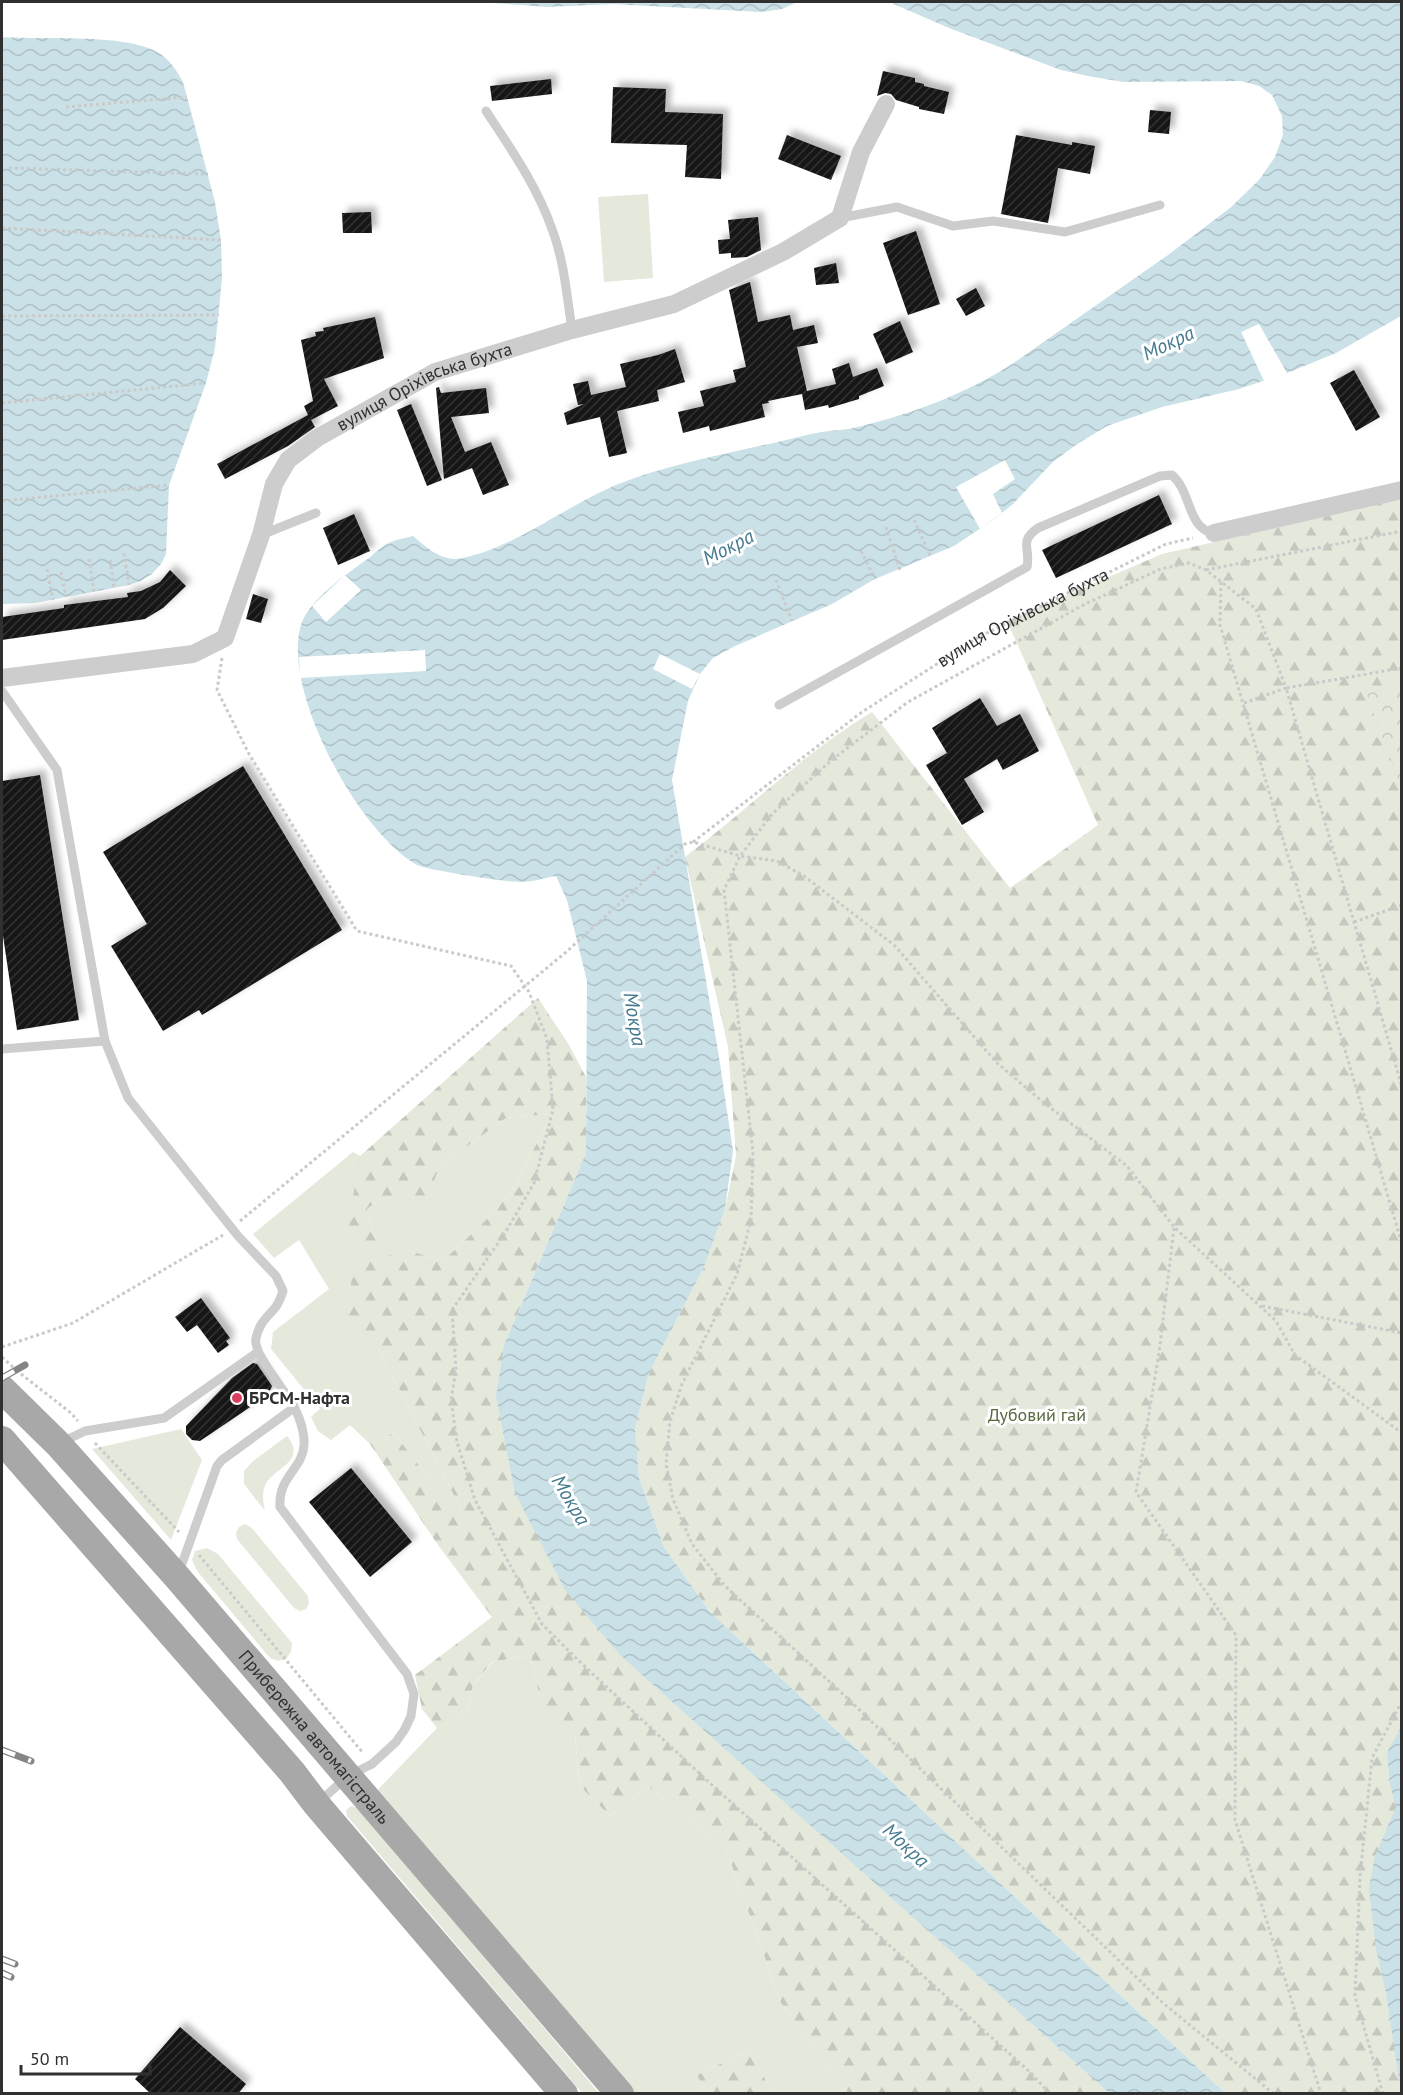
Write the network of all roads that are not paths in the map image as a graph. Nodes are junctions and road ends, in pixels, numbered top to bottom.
1 (886, 104) dead end
2 (486, 111) dead end
3 (1160, 204) dead end
4 (840, 218) junction
5 (572, 330) junction
6 (1401, 490) edge
7 (316, 513) dead end
8 (1214, 533) joint
9 (261, 535) junction
10 (2, 678) edge
11 (2, 691) edge
12 (779, 705) dead end
13 (105, 1041) junction
14 (2, 1046) edge
15 (258, 1352) junction
16 (2, 1389) edge
17 (295, 1407) junction
18 (2, 1440) edge
19 (58, 1444) junction
20 (177, 1577) junction
21 (322, 1745) junction
22 (292, 1772) junction
23 (348, 1776) junction
24 (368, 1800) junction
25 (316, 1805) junction
26 (336, 1828) junction
27 (564, 2094) edge
28 (620, 2094) edge

1 - 4 street
2 - 5 lane
3 - 4 lane
4 - 5 street, вулиця Оріхівська бухта
5 - 9 street, вулиця Оріхівська бухта
6 - 8 street
7 - 9 lane
8 - 12 lane
9 - 10 street, вулиця Оріхівська бухта
11 - 13 lane
13 - 14 lane
13 - 15 lane
15 - 17 lane
15 - 19 lane
16 - 19 main road, Прибережна автомагістраль
17 - 20 lane
17 - 23 lane
18 - 22 main road
19 - 20 main road, Прибережна автомагістраль
20 - 21 main road, Прибережна автомагістраль
21 - 22 main road
21 - 23 main road, Прибережна автомагістраль
22 - 25 main road
23 - 24 main road, Прибережна автомагістраль
23 - 25 lane
24 - 26 main road
24 - 28 main road, Прибережна автомагістраль
25 - 26 main road
26 - 27 main road

